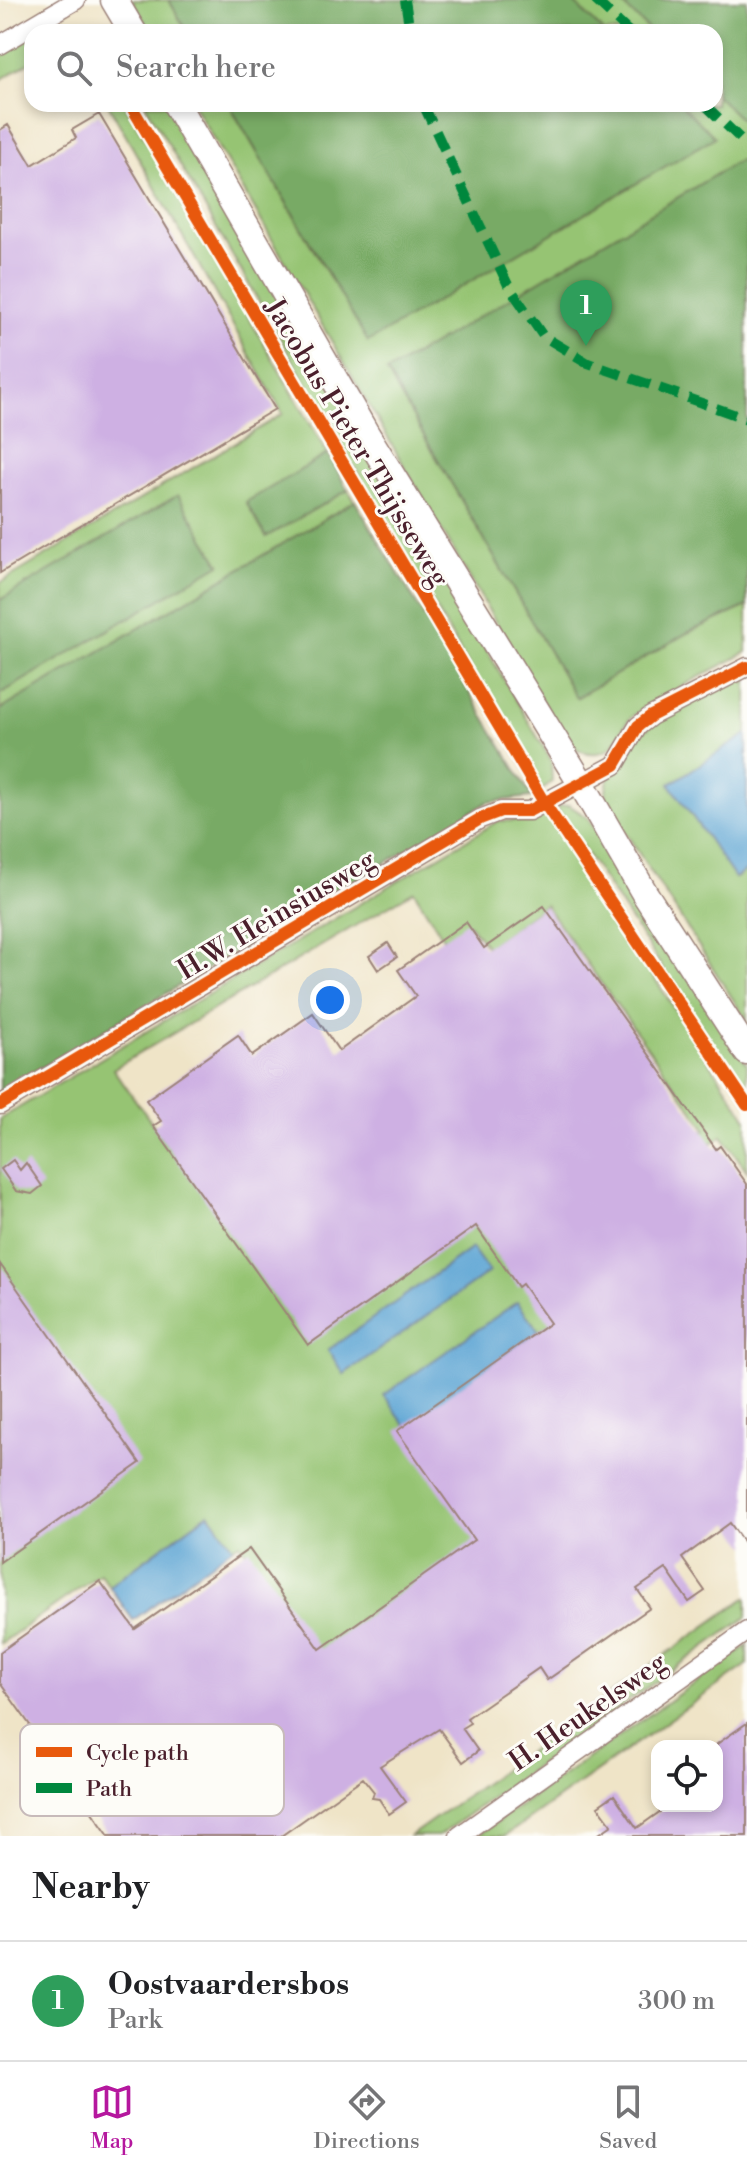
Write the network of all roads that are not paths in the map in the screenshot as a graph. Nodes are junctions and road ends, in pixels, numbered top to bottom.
1 (76, 0) edge
2 (114, 0) edge
3 (35, 24) edge
4 (128, 24) edge
5 (24, 31) edge
6 (0, 45) edge
7 (181, 112) edge
8 (747, 667) edge
9 (581, 783) junction
10 (747, 1052) edge
11 (0, 1105) edge
12 (747, 1631) edge
13 (459, 1836) edge

1 - 3 street
2 - 4 street
5 - 6 street
7 - 9 street, Jacobus Pieter Thijsseweg
8 - 9 street, H.W. Heinsiusweg
9 - 10 street, Jacobus Pieter Thijsseweg
9 - 11 street, H.W. Heinsiusweg
12 - 13 street, H. Heukelsweg

